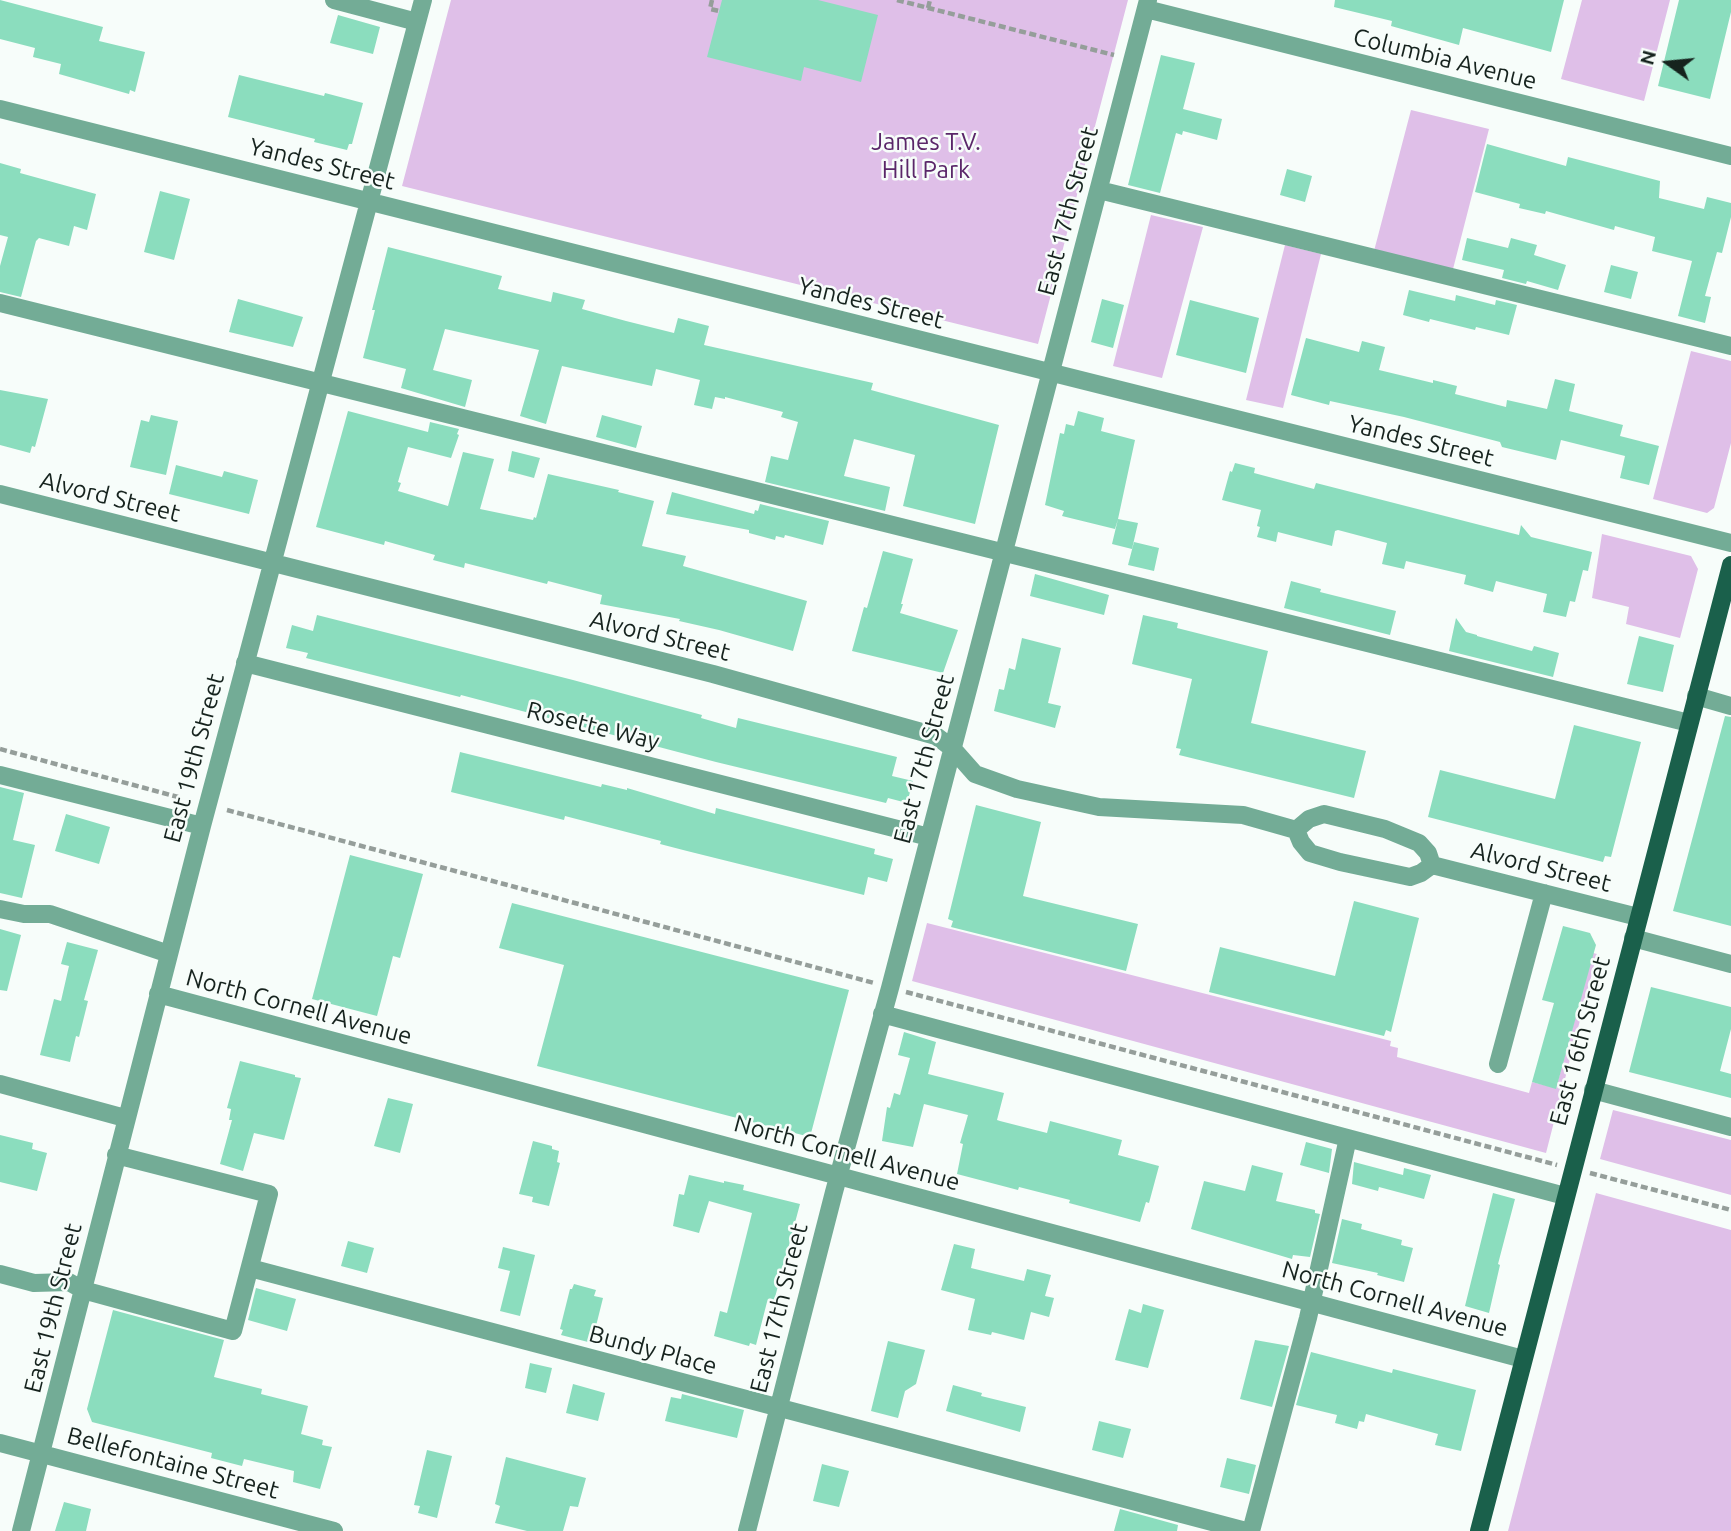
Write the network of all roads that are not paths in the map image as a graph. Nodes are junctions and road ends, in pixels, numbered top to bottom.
1 (334, 0) edge
2 (423, 0) edge
3 (1147, 4) edge
4 (417, 22) junction
5 (0, 109) edge
6 (1731, 156) edge
7 (1099, 190) junction
8 (370, 201) junction
9 (0, 303) edge
10 (1731, 346) edge
11 (1051, 373) junction
12 (321, 382) junction
13 (0, 494) edge
14 (1731, 543) edge
15 (1003, 553) junction
16 (273, 562) junction
17 (1731, 565) edge
18 (245, 663) junction
19 (1696, 696) junction
20 (1731, 706) edge
21 (1689, 723) junction
22 (952, 748) junction
23 (0, 775) edge
24 (202, 826) junction
25 (1296, 830) junction
26 (929, 836) junction
27 (1432, 864) junction
28 (1544, 893) junction
29 (0, 909) edge
30 (1638, 917) junction
31 (1633, 938) junction
32 (169, 954) junction
33 (1731, 964) edge
34 (158, 994) junction
35 (882, 1014) junction
36 (1498, 1064) dead end
37 (0, 1084) edge
38 (1592, 1090) junction
39 (125, 1118) junction
40 (1731, 1127) edge
41 (1348, 1138) junction
42 (116, 1155) junction
43 (838, 1176) junction
44 (1565, 1196) junction
45 (250, 1268) junction
46 (0, 1274) edge
47 (83, 1290) junction
48 (1311, 1303) junction
49 (1523, 1359) junction
50 (778, 1408) junction
51 (0, 1443) edge
52 (41, 1454) junction
53 (21, 1531) edge
54 (334, 1531) edge
55 (747, 1531) edge
56 (1248, 1531) edge
57 (1479, 1531) edge

1 - 4 street
2 - 4 street, East 19th Street
3 - 6 street, Columbia Avenue
3 - 7 street, East 17th Street
4 - 8 street, East 19th Street
5 - 8 street, Yandes Street
7 - 10 street
7 - 11 street, East 17th Street
8 - 11 street, Yandes Street
8 - 12 street, East 19th Street
9 - 12 street
11 - 14 street, Yandes Street
11 - 15 street, East 17th Street
12 - 15 street
12 - 16 street, East 19th Street
13 - 16 street, Alvord Street
15 - 21 street
15 - 22 street, East 17th Street
16 - 18 street, East 19th Street
16 - 22 street, Alvord Street
17 - 19 main road, East 16th Street
18 - 24 street, East 19th Street
18 - 26 street, Rosette Way
19 - 20 street
19 - 21 main road, East 16th Street
21 - 30 main road, East 16th Street
22 - 25 street, Alvord Street
22 - 26 street, East 17th Street
23 - 24 street
24 - 32 street, East 19th Street
25 - 27 street, Alvord Street
25 - 27 street, Alvord Street
26 - 35 street, East 17th Street
27 - 28 street, Alvord Street
28 - 30 street, Alvord Street
28 - 36 street
29 - 32 street
30 - 31 main road, East 16th Street
31 - 33 street
31 - 38 main road, East 16th Street
32 - 34 street, East 19th Street
34 - 39 street, East 19th Street
34 - 43 street, North Cornell Avenue
35 - 41 street
35 - 43 street, East 17th Street
37 - 39 street
38 - 40 street
38 - 44 main road, East 16th Street
39 - 42 street, East 19th Street
41 - 44 street
41 - 48 street
42 - 45 street
42 - 47 street, East 19th Street
43 - 48 street, North Cornell Avenue
43 - 50 street, East 17th Street
44 - 49 main road, East 16th Street
45 - 47 street
45 - 50 street, Bundy Place
46 - 47 street
47 - 52 street, East 19th Street
48 - 49 street, North Cornell Avenue
48 - 56 street
49 - 57 main road, East 16th Street
50 - 55 street, East 17th Street
50 - 56 street, Bundy Place
51 - 52 street, Bellefontaine Street
52 - 53 street, East 19th Street
52 - 54 street, Bellefontaine Street

